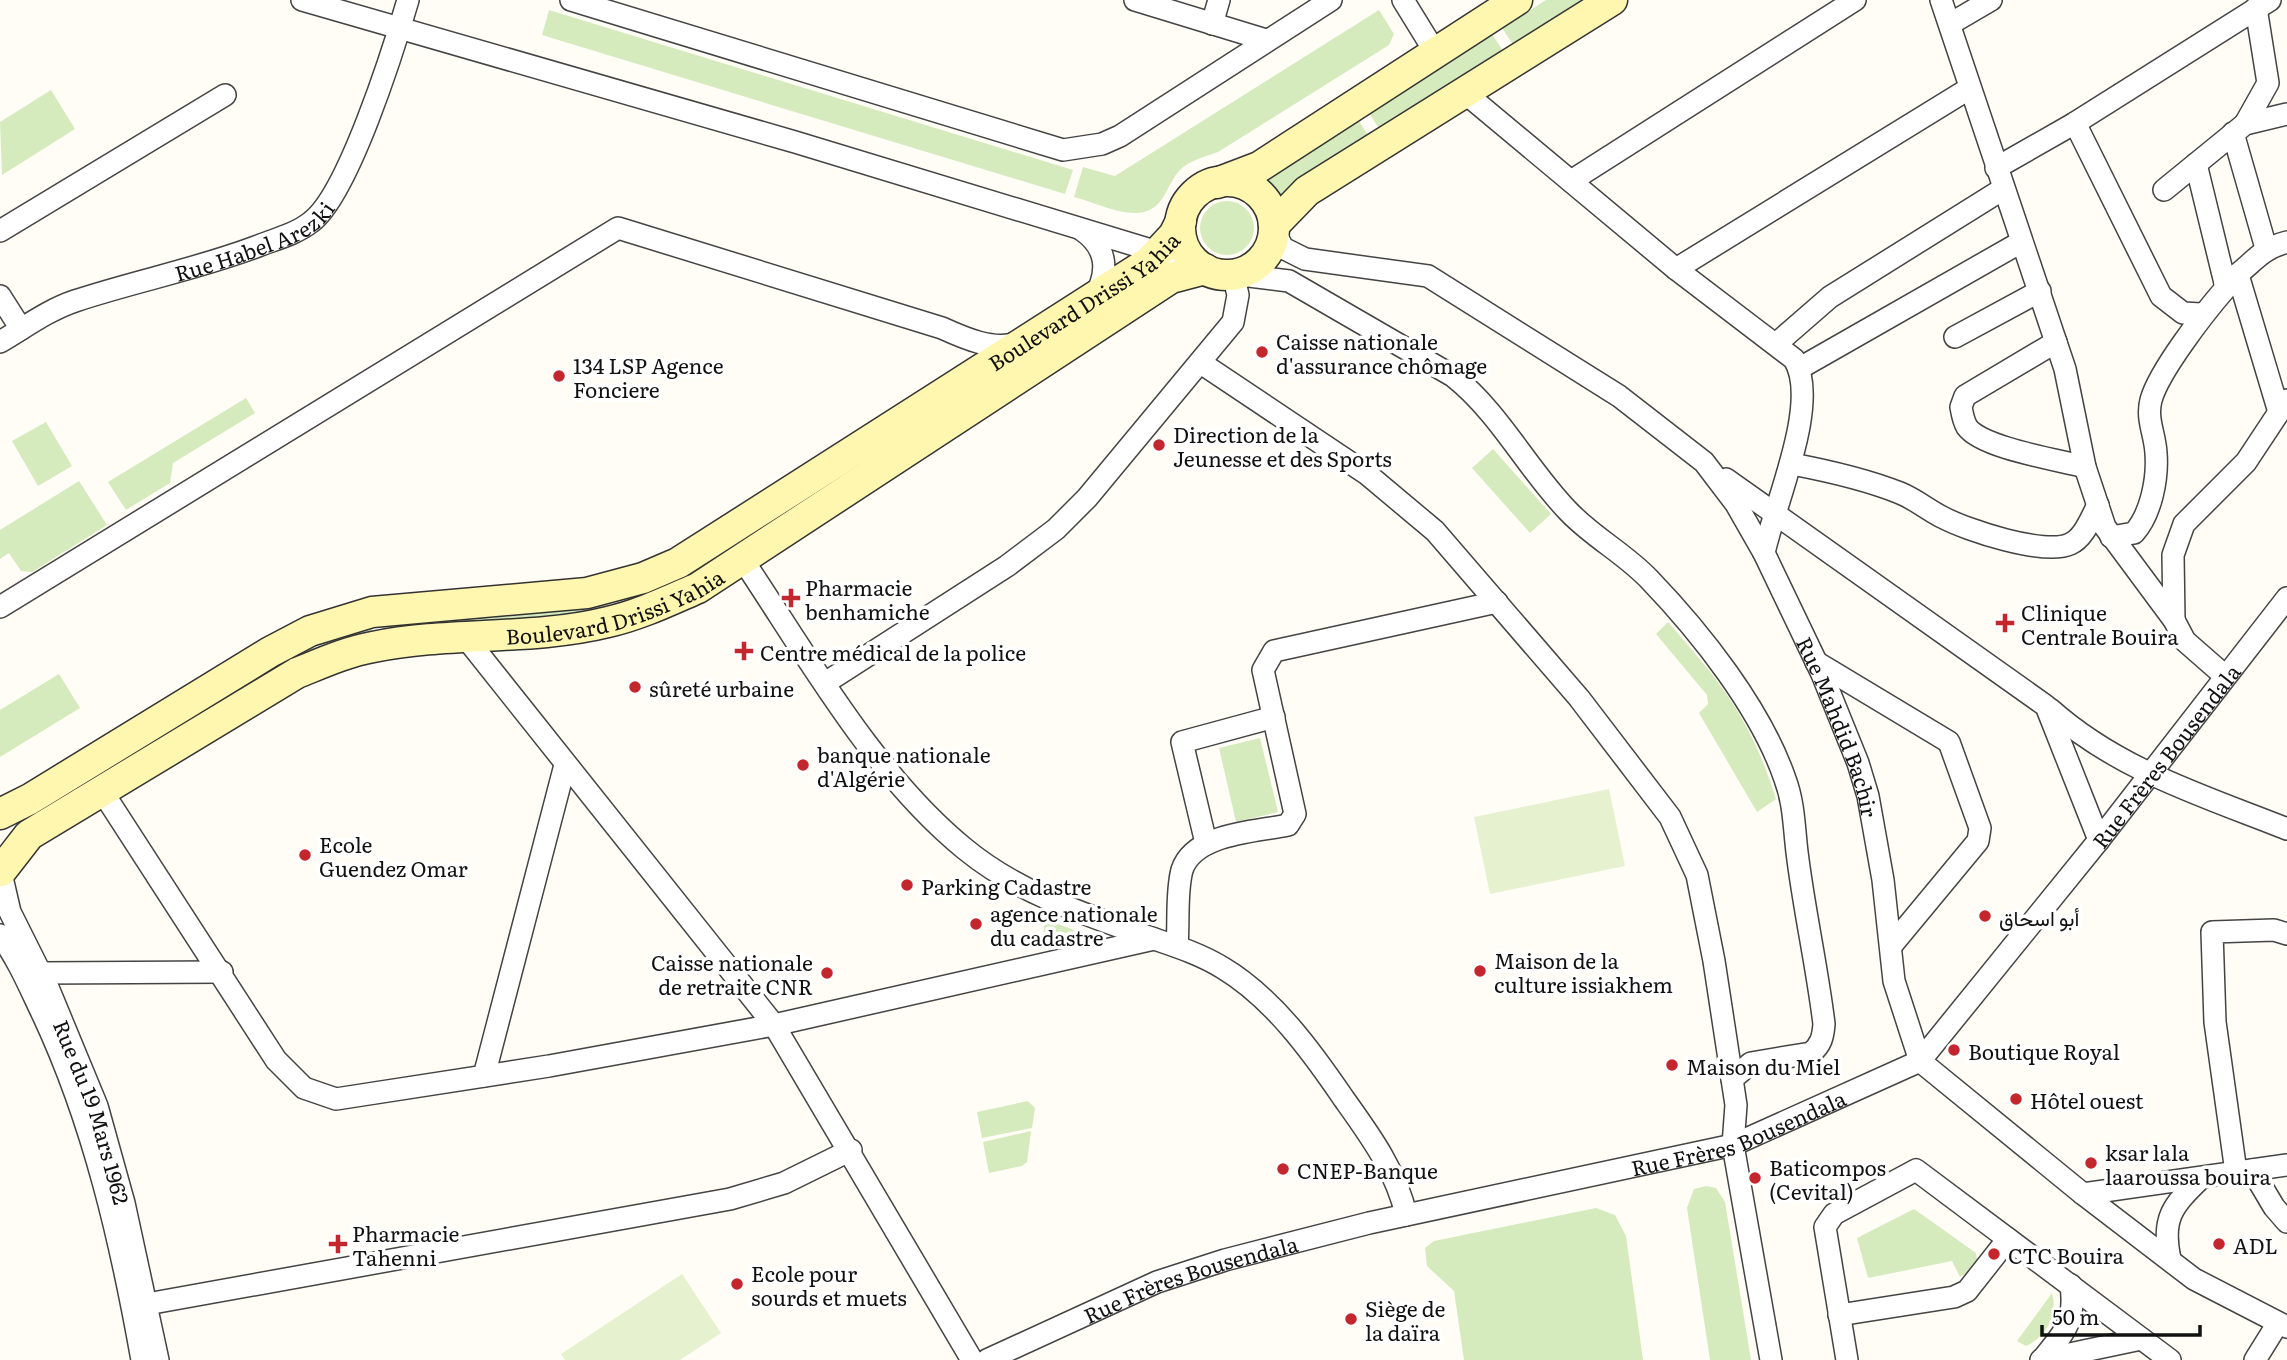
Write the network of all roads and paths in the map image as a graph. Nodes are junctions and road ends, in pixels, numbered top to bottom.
1 (302, 0) edge
2 (408, 0) edge
3 (571, 0) edge
4 (1135, 0) edge
5 (1219, 0) edge
6 (1331, 0) edge
7 (1403, 0) edge
8 (1517, 0) edge
9 (1612, 0) edge
10 (1855, 0) edge
11 (1941, 0) edge
12 (1991, 0) edge
13 (2263, 4) edge
14 (1212, 24) junction
15 (1950, 24) junction
16 (399, 30) junction
17 (1266, 40) junction
18 (1435, 52) junction
19 (1970, 88) junction
20 (1465, 93) junction
21 (225, 95) dead end
22 (2287, 114) edge
23 (2075, 123) junction
24 (2239, 129) junction
25 (2196, 164) junction
26 (1996, 168) junction
27 (1571, 181) junction
28 (1217, 183) junction
29 (2003, 189) junction
30 (2164, 190) dead end
31 (1182, 216) junction
32 (1274, 228) junction
33 (1080, 229) junction
34 (0, 232) edge
35 (2021, 242) junction
36 (1128, 243) junction
37 (2281, 245) edge
38 (1160, 253) junction
39 (1212, 269) junction
40 (1676, 269) junction
41 (2231, 279) junction
42 (2040, 290) junction
43 (0, 296) edge
44 (1094, 298) junction
45 (2201, 314) junction
46 (21, 329) junction
47 (957, 335) junction
48 (1955, 338) dead end
49 (1028, 339) junction
50 (0, 342) edge
51 (2056, 342) junction
52 (1776, 344) junction
53 (1201, 363) junction
54 (1800, 368) junction
55 (961, 381) junction
56 (2283, 406) edge
57 (1704, 462) junction
58 (1792, 464) junction
59 (2085, 467) junction
60 (2098, 505) junction
61 (1772, 514) junction
62 (2111, 537) junction
63 (1764, 553) junction
64 (743, 560) junction
65 (2287, 598) edge
66 (1497, 602) junction
67 (0, 607) edge
68 (2174, 620) junction
69 (466, 638) junction
70 (1816, 662) junction
71 (2225, 676) junction
72 (825, 683) junction
73 (2046, 706) junction
74 (1273, 717) junction
75 (565, 765) junction
76 (2151, 775) junction
77 (102, 791) junction
78 (0, 814) edge
79 (2287, 829) edge
80 (2099, 841) junction
81 (1206, 843) junction
82 (0, 866) edge
83 (2287, 934) edge
84 (0, 935) edge
85 (1154, 939) junction
86 (1177, 946) junction
87 (1891, 946) junction
88 (222, 972) junction
89 (40, 973) junction
90 (774, 1024) junction
91 (1920, 1061) junction
92 (484, 1076) junction
93 (1732, 1079) junction
94 (1733, 1145) junction
95 (851, 1150) junction
96 (2287, 1165) edge
97 (2244, 1171) junction
98 (2201, 1178) junction
99 (2083, 1194) junction
100 (1406, 1215) junction
101 (2287, 1222) edge
102 (2008, 1239) junction
103 (2169, 1259) junction
104 (2071, 1285) junction
105 (147, 1304) junction
106 (1839, 1315) junction
107 (2282, 1325) edge
108 (2141, 1339) junction
109 (142, 1360) edge
110 (158, 1360) edge
111 (972, 1360) edge
112 (987, 1360) edge
113 (1771, 1360) edge
114 (1847, 1360) edge
115 (2042, 1360) edge
116 (2170, 1360) edge
117 (2256, 1360) edge

1 - 16 street
2 - 16 street, Rue Habel Arezki
3 - 17 street
4 - 14 street
5 - 14 street
6 - 17 street
7 - 18 street
8 - 18 main road
9 - 20 main road
10 - 27 street
11 - 15 street
12 - 15 street
13 - 23 street
13 - 24 street
14 - 17 street
15 - 19 street
16 - 33 street
16 - 46 street, Rue Habel Arezki
18 - 28 main road
19 - 26 street
19 - 40 street
20 - 27 street
20 - 32 main road
21 - 34 street
22 - 24 street
23 - 26 street
23 - 45 street
24 - 25 street
24 - 37 street
25 - 30 street
25 - 41 street
26 - 29 street
27 - 40 street
28 - 31 main road
28 - 32 main road
29 - 35 street
29 - 52 street
31 - 36 street
31 - 38 main road, Boulevard Drissi Yahia
31 - 39 main road
32 - 39 main road
32 - 57 street, Rue Mahdid Bachir
33 - 36 street
33 - 44 street
35 - 42 street
35 - 54 street
36 - 38 street
37 - 41 street
38 - 39 street
38 - 44 main road, Boulevard Drissi Yahia
39 - 53 street
39 - 64 main road, Boulevard Drissi Yahia
39 - 93 street
40 - 52 street
41 - 45 street
41 - 56 street
42 - 48 street
42 - 51 street
43 - 46 street
44 - 49 main road, Boulevard Drissi Yahia
45 - 62 street
46 - 50 street, Rue Habel Arezki
47 - 49 street
47 - 55 street
47 - 67 street
49 - 55 main road, Boulevard Drissi Yahia
51 - 59 street
51 - 59 street
52 - 54 street
53 - 66 street
53 - 72 street
54 - 58 street
55 - 78 main road, Boulevard Drissi Yahia
56 - 68 street
57 - 61 street
57 - 63 street, Rue Mahdid Bachir
58 - 60 street
58 - 61 street
59 - 60 street
60 - 62 street
61 - 63 street
61 - 73 street
62 - 68 street
63 - 70 street, Rue Mahdid Bachir
64 - 69 main road, Boulevard Drissi Yahia
64 - 72 street
65 - 71 street, Rue Frères Bousendala
66 - 74 street
66 - 93 street
68 - 71 street
69 - 75 street
69 - 77 main road, Boulevard Drissi Yahia
70 - 87 street, Rue Mahdid Bachir
70 - 87 street
71 - 76 street, Rue Frères Bousendala
72 - 85 street
73 - 76 street
73 - 80 street
74 - 81 street
74 - 81 street
75 - 90 street
75 - 92 street
76 - 79 street
76 - 80 street, Rue Frères Bousendala
77 - 82 main road, Boulevard Drissi Yahia
77 - 88 street
80 - 91 street, Rue Frères Bousendala
81 - 86 street
82 - 89 street, Rue du 19 Mars 1962
83 - 97 street
84 - 109 street, Rue du 19 Mars 1962
85 - 86 street
85 - 90 street
86 - 100 street
87 - 91 street, Rue Mahdid Bachir
88 - 89 street
88 - 92 street
89 - 105 street, Rue du 19 Mars 1962
90 - 92 street
90 - 95 street
91 - 94 street, Rue Frères Bousendala
91 - 99 street
93 - 94 street
94 - 100 street, Rue Frères Bousendala
94 - 113 street
95 - 105 street
95 - 111 street
96 - 97 street
97 - 98 street
97 - 101 street
98 - 99 street
98 - 103 street
99 - 103 street
100 - 112 street, Rue Frères Bousendala
102 - 104 street
102 - 106 street
102 - 106 street
103 - 107 street
104 - 108 street
104 - 115 street
105 - 110 street, Rue du 19 Mars 1962
106 - 114 street
107 - 117 street
108 - 115 street
108 - 116 street

